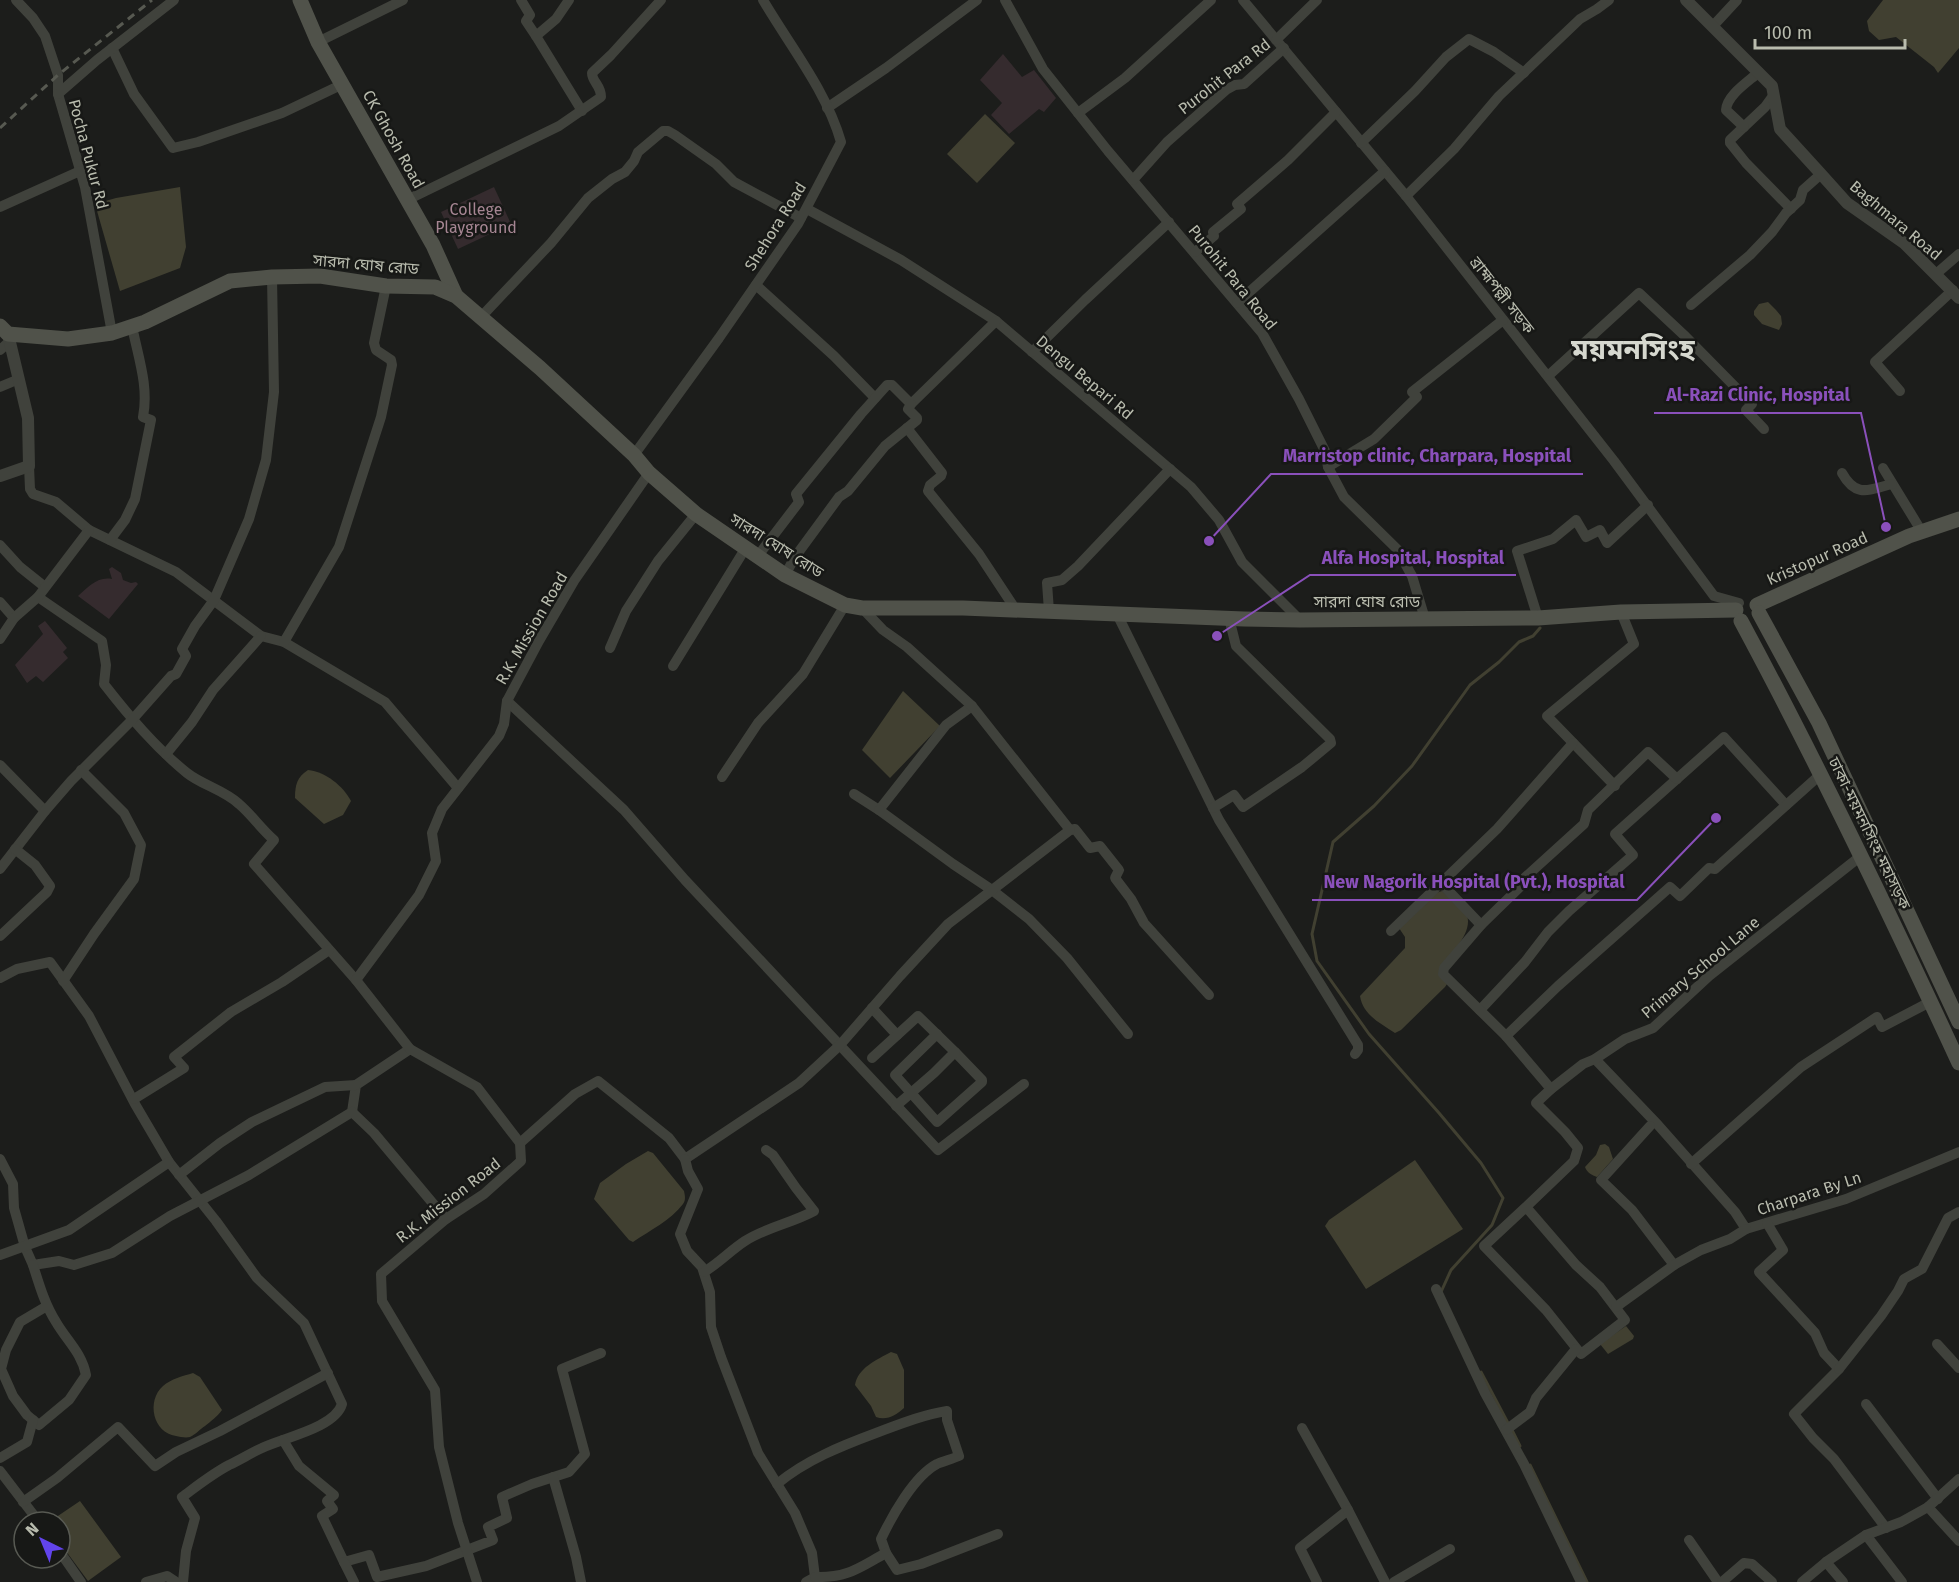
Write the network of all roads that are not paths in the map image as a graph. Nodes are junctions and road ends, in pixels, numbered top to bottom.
1 (16, 0) edge
2 (174, 0) edge
3 (300, 0) edge
4 (403, 0) edge
5 (521, 0) edge
6 (569, 0) edge
7 (661, 0) edge
8 (763, 0) edge
9 (977, 0) edge
10 (1005, 0) edge
11 (1212, 0) edge
12 (1243, 0) edge
13 (1317, 0) edge
14 (1609, 0) edge
15 (1686, 0) edge
16 (1737, 0) edge
17 (1713, 26) junction
18 (536, 36) junction
19 (318, 42) junction
20 (1280, 44) junction
21 (112, 48) junction
22 (1759, 72) junction
23 (1524, 73) junction
24 (343, 84) junction
25 (58, 94) junction
26 (1773, 96) junction
27 (827, 108) junction
28 (582, 111) junction
29 (1336, 112) junction
30 (1078, 113) junction
31 (1744, 127) junction
32 (1361, 143) junction
33 (80, 171) junction
34 (1385, 171) junction
35 (1821, 174) junction
36 (1133, 180) junction
37 (1406, 196) junction
38 (407, 200) junction
39 (0, 207) edge
40 (1791, 209) junction
41 (804, 214) junction
42 (1169, 222) junction
43 (1195, 252) junction
44 (1959, 254) edge
45 (1936, 274) junction
46 (272, 277) junction
47 (756, 285) junction
48 (386, 286) junction
49 (1956, 294) edge
50 (456, 296) junction
51 (1237, 303) junction
52 (1691, 305) dead end
53 (481, 318) junction
54 (1503, 320) junction
55 (996, 321) junction
56 (132, 326) junction
57 (6, 333) edge
58 (112, 333) junction
59 (0, 350) edge
60 (1032, 352) junction
61 (1548, 376) junction
62 (19, 379) junction
63 (0, 387) edge
64 (1899, 391) dead end
65 (875, 399) junction
66 (911, 404) junction
67 (907, 428) junction
68 (1764, 429) dead end
69 (634, 455) junction
70 (28, 466) junction
71 (1328, 467) junction
72 (1883, 468) dead end
73 (1170, 469) junction
74 (648, 473) junction
75 (1842, 473) dead end
76 (0, 476) edge
77 (1892, 484) junction
78 (1648, 506) junction
79 (696, 514) junction
80 (1959, 519) edge
81 (89, 530) junction
82 (1922, 532) junction
83 (110, 540) junction
84 (0, 545) edge
85 (751, 553) junction
86 (785, 575) junction
87 (41, 592) junction
88 (214, 600) junction
89 (0, 602) edge
90 (845, 605) junction
91 (862, 608) junction
92 (1758, 609) junction
93 (1016, 610) junction
94 (1049, 611) junction
95 (1739, 611) junction
96 (1621, 612) junction
97 (1117, 614) junction
98 (14, 618) junction
99 (1229, 618) junction
100 (1538, 618) junction
101 (1425, 619) junction
102 (1299, 620) junction
103 (261, 636) junction
104 (0, 639) edge
105 (284, 642) junction
106 (610, 648) dead end
107 (673, 666) dead end
108 (507, 701) junction
109 (972, 706) junction
110 (132, 720) junction
111 (1573, 743) junction
112 (166, 754) junction
113 (81, 770) junction
114 (3, 773) edge
115 (1821, 774) junction
116 (722, 777) dead end
117 (1677, 779) junction
118 (1615, 786) junction
119 (458, 788) junction
120 (854, 794) dead end
121 (1786, 805) junction
122 (1213, 808) junction
123 (879, 810) junction
124 (45, 811) junction
125 (1070, 830) junction
126 (15, 849) junction
127 (1862, 857) junction
128 (0, 869) edge
129 (1441, 884) junction
130 (992, 890) junction
131 (1481, 925) junction
132 (1391, 931) dead end
133 (0, 936) edge
134 (329, 951) junction
135 (0, 978) edge
136 (356, 980) junction
137 (63, 981) junction
138 (1209, 995) dead end
139 (1930, 1002) junction
140 (872, 1008) junction
141 (1480, 1010) junction
142 (1959, 1022) edge
143 (937, 1034) junction
144 (897, 1035) junction
145 (1128, 1035) dead end
146 (1506, 1036) junction
147 (840, 1045) junction
148 (410, 1049) junction
149 (955, 1052) junction
150 (1355, 1054) dead end
151 (872, 1058) dead end
152 (1595, 1059) junction
153 (1959, 1064) edge
154 (1024, 1084) dead end
155 (356, 1085) junction
156 (1551, 1089) junction
157 (911, 1093) junction
158 (134, 1099) junction
159 (896, 1106) junction
160 (352, 1112) junction
161 (1650, 1126) dead end
162 (520, 1143) junction
163 (766, 1149) dead end
164 (1959, 1152) edge
165 (685, 1159) junction
166 (0, 1160) edge
167 (169, 1162) junction
168 (1691, 1164) junction
169 (179, 1175) junction
170 (199, 1201) junction
171 (1526, 1207) junction
172 (1959, 1212) edge
173 (446, 1219) junction
174 (1767, 1223) junction
175 (1746, 1229) junction
176 (25, 1247) junction
177 (0, 1255) edge
178 (33, 1265) junction
179 (1674, 1265) junction
180 (704, 1272) junction
181 (1436, 1289) dead end
182 (48, 1306) junction
183 (1616, 1307) junction
184 (1937, 1344) dead end
185 (1576, 1349) junction
186 (601, 1353) dead end
187 (1959, 1368) edge
188 (1839, 1369) junction
189 (328, 1372) junction
190 (2, 1378) edge
191 (1866, 1404) dead end
192 (33, 1420) junction
193 (1302, 1428) dead end
194 (1506, 1430) junction
195 (283, 1440) junction
196 (0, 1458) edge
197 (0, 1471) edge
198 (553, 1477) junction
199 (1959, 1479) edge
200 (777, 1484) junction
201 (1938, 1498) junction
202 (23, 1502) junction
203 (1928, 1507) junction
204 (29, 1510) edge
205 (1348, 1510) junction
206 (1886, 1528) junction
207 (998, 1534) dead end
208 (1866, 1535) junction
209 (1689, 1540) dead end
210 (1959, 1541) edge
211 (1450, 1549) dead end
212 (468, 1551) junction
213 (886, 1553) junction
214 (344, 1562) junction
215 (1826, 1562) junction
216 (72, 1569) edge
217 (810, 1580) edge
218 (81, 1582) edge
219 (146, 1582) edge
220 (176, 1582) edge
221 (183, 1582) edge
222 (354, 1582) edge
223 (477, 1582) edge
224 (581, 1582) edge
225 (1317, 1582) edge
226 (1385, 1582) edge
227 (1395, 1582) edge
228 (1581, 1582) edge
229 (1720, 1582) edge
230 (1772, 1582) edge
231 (1802, 1582) edge
232 (1843, 1582) edge
233 (1902, 1582) edge

1 - 25 street
2 - 21 street, Pocha Pukur Rd
3 - 19 main road, CK Ghosh Road
4 - 19 street
5 - 18 street
6 - 18 street
7 - 28 street
8 - 27 street, Shehora Road
9 - 27 street
10 - 30 street, Purohit Para Road
11 - 30 street
12 - 20 street, ব্রাহ্মপল্লী সড়ক
13 - 20 street, Purohit Para Rd
14 - 23 street
15 - 17 street, Baghmara Road
16 - 17 street
17 - 22 street, Baghmara Road
18 - 28 street
19 - 24 main road, CK Ghosh Road
20 - 29 street, ব্রাহ্মপল্লী সড়ক
20 - 36 street, Purohit Para Rd
21 - 24 street
21 - 25 street, Pocha Pukur Rd
22 - 26 street, Baghmara Road
22 - 31 street
23 - 32 street
23 - 37 street
24 - 38 main road, CK Ghosh Road
25 - 33 street, Pocha Pukur Rd
26 - 31 street
26 - 35 street, Baghmara Road
27 - 41 street, Shehora Road
28 - 38 street
29 - 32 street, ব্রাহ্মপল্লী সড়ক
29 - 43 street
30 - 36 street, Purohit Para Road
31 - 40 street
32 - 34 street, ব্রাহ্মপল্লী সড়ক
33 - 39 street
33 - 58 street, Pocha Pukur Rd
34 - 37 street, ব্রাহ্মপল্লী সড়ক
34 - 51 street
35 - 40 street
35 - 45 street, Baghmara Road
36 - 42 street, Purohit Para Road
37 - 54 street, ব্রাহ্মপল্লী সড়ক
38 - 50 main road, CK Ghosh Road
40 - 52 street
41 - 47 street, Shehora Road
41 - 53 street, Dengu Bepari Rd
41 - 55 street, Dengu Bepari Rd
42 - 43 street, Purohit Para Road
42 - 60 street
43 - 51 street, Purohit Para Road
44 - 45 street
45 - 49 street, Baghmara Road
46 - 48 main road, সারদা ঘোষ রোড
46 - 56 main road, সারদা ঘোষ রোড
46 - 88 street
47 - 65 street
47 - 69 street, Shehora Road
48 - 50 main road, সারদা ঘোষ রোড
48 - 105 street
49 - 64 street
50 - 53 main road, সারদা ঘোষ রোড
51 - 71 street, Purohit Para Road
53 - 69 main road, সারদা ঘোষ রোড
54 - 61 street, ব্রাহ্মপল্লী সড়ক
54 - 71 street
55 - 60 street, Dengu Bepari Rd
55 - 66 street
56 - 58 main road, সারদা ঘোষ রোড
56 - 83 street
57 - 58 main road, সারদা ঘোষ রোড
57 - 59 street
57 - 62 street
60 - 73 street, Dengu Bepari Rd
61 - 68 street
61 - 78 street, ব্রাহ্মপল্লী সড়ক
62 - 63 street
62 - 70 street
65 - 66 street
65 - 85 street
66 - 67 street
67 - 86 street
67 - 93 street
69 - 74 main road, সারদা ঘোষ রোড
70 - 76 street
70 - 81 street
71 - 101 street, Purohit Para Road
72 - 77 street
73 - 94 street
73 - 102 street, Dengu Bepari Rd
74 - 79 main road, সারদা ঘোষ রোড
74 - 108 street, R.K. Mission Road
75 - 77 street
77 - 82 street
78 - 95 street, ব্রাহ্মপল্লী সড়ক
78 - 100 street
79 - 85 main road, সারদা ঘোষ রোড
79 - 106 street
80 - 82 main road, Kristopur Road
81 - 83 street
81 - 87 street
82 - 92 main road, Kristopur Road
83 - 88 street
84 - 87 street
85 - 86 main road, সারদা ঘোষ রোড
85 - 107 street
86 - 90 main road, সারদা ঘোষ রোড
87 - 98 street
87 - 110 street
88 - 103 street
88 - 110 street
89 - 98 street
90 - 91 main road, সারদা ঘোষ রোড
90 - 116 street
91 - 93 main road, সারদা ঘোষ রোড
91 - 109 street
92 - 95 main road, সারদা ঘোষ রোড
92 - 142 main road, ঢাকা-ময়মনসিংহ মহাসড়ক
93 - 94 main road, সারদা ঘোষ রোড
94 - 97 main road, সারদা ঘোষ রোড
95 - 96 main road, সারদা ঘোষ রোড
95 - 115 main road, ঢাকা-ময়মনসিংহ মহাসড়ক
96 - 100 main road, সারদা ঘোষ রোড
96 - 111 street
97 - 99 main road, সারদা ঘোষ রোড
97 - 122 street
98 - 104 street
99 - 102 main road, সারদা ঘোষ রোড
99 - 122 street
100 - 101 main road, সারদা ঘোষ রোড
101 - 102 main road, সারদা ঘোষ রোড
103 - 105 street
103 - 112 street
105 - 119 street
108 - 119 street, R.K. Mission Road
108 - 147 street
109 - 123 street
109 - 125 street
110 - 112 street
110 - 113 street
111 - 118 street
111 - 129 street
112 - 134 street
113 - 124 street
113 - 137 street
114 - 124 street
115 - 121 street
115 - 127 main road, ঢাকা-ময়মনসিংহ মহাসড়ক
117 - 118 street
117 - 121 street
117 - 141 street
118 - 131 street
119 - 136 street, R.K. Mission Road
120 - 123 street
121 - 146 street
122 - 150 street
123 - 130 street
124 - 126 street
125 - 130 street
125 - 138 street
126 - 128 street
126 - 133 street
127 - 139 main road, ঢাকা-ময়মনসিংহ মহাসড়ক
127 - 152 street, Primary School Lane
129 - 131 street
129 - 132 street
130 - 140 street
130 - 145 street
131 - 141 street
134 - 136 street
134 - 158 street
135 - 137 street
136 - 148 street
137 - 158 street
139 - 153 main road, ঢাকা-ময়মনসিংহ মহাসড়ক
139 - 168 street
140 - 144 street
140 - 147 street
141 - 146 street
143 - 144 street
143 - 149 street
143 - 157 street
144 - 151 street
146 - 156 street
147 - 159 street
147 - 165 street
148 - 155 street
148 - 162 street
149 - 157 street
149 - 157 street
152 - 156 street, Primary School Lane
152 - 168 street, Charpara By Ln
154 - 159 street
155 - 160 street
155 - 169 street
156 - 171 street
157 - 159 street
158 - 167 street
160 - 170 street
160 - 173 street
161 - 179 street
162 - 165 street
162 - 173 street, R.K. Mission Road
163 - 180 street
164 - 174 street, Charpara By Ln
165 - 180 street
166 - 176 street
167 - 169 street
167 - 176 street
168 - 175 street, Charpara By Ln
169 - 170 street
170 - 178 street
170 - 189 street
171 - 183 street
171 - 185 street
172 - 188 street
173 - 212 street, R.K. Mission Road
174 - 175 street, Charpara By Ln
174 - 188 street
175 - 179 street
176 - 177 street
176 - 178 street
178 - 182 street
179 - 183 street
180 - 200 street
181 - 194 street
182 - 190 street
182 - 192 street
183 - 185 street
184 - 187 street
185 - 194 street
186 - 198 street
188 - 206 street
189 - 195 street
189 - 202 street
190 - 192 street
191 - 201 street
192 - 196 street
193 - 205 street
194 - 228 street
195 - 214 street
195 - 221 street
197 - 202 street
198 - 212 street
198 - 224 street
199 - 201 street
200 - 213 street
200 - 217 street
201 - 203 street
202 - 204 street
203 - 206 street
203 - 210 street
205 - 225 street
205 - 226 street
206 - 208 street
207 - 213 street
208 - 215 street
208 - 233 street
209 - 229 street
211 - 227 street
212 - 214 street
212 - 223 street, R.K. Mission Road
213 - 217 street
214 - 222 street
215 - 231 street
215 - 232 street
216 - 218 street
219 - 220 street
229 - 230 street

